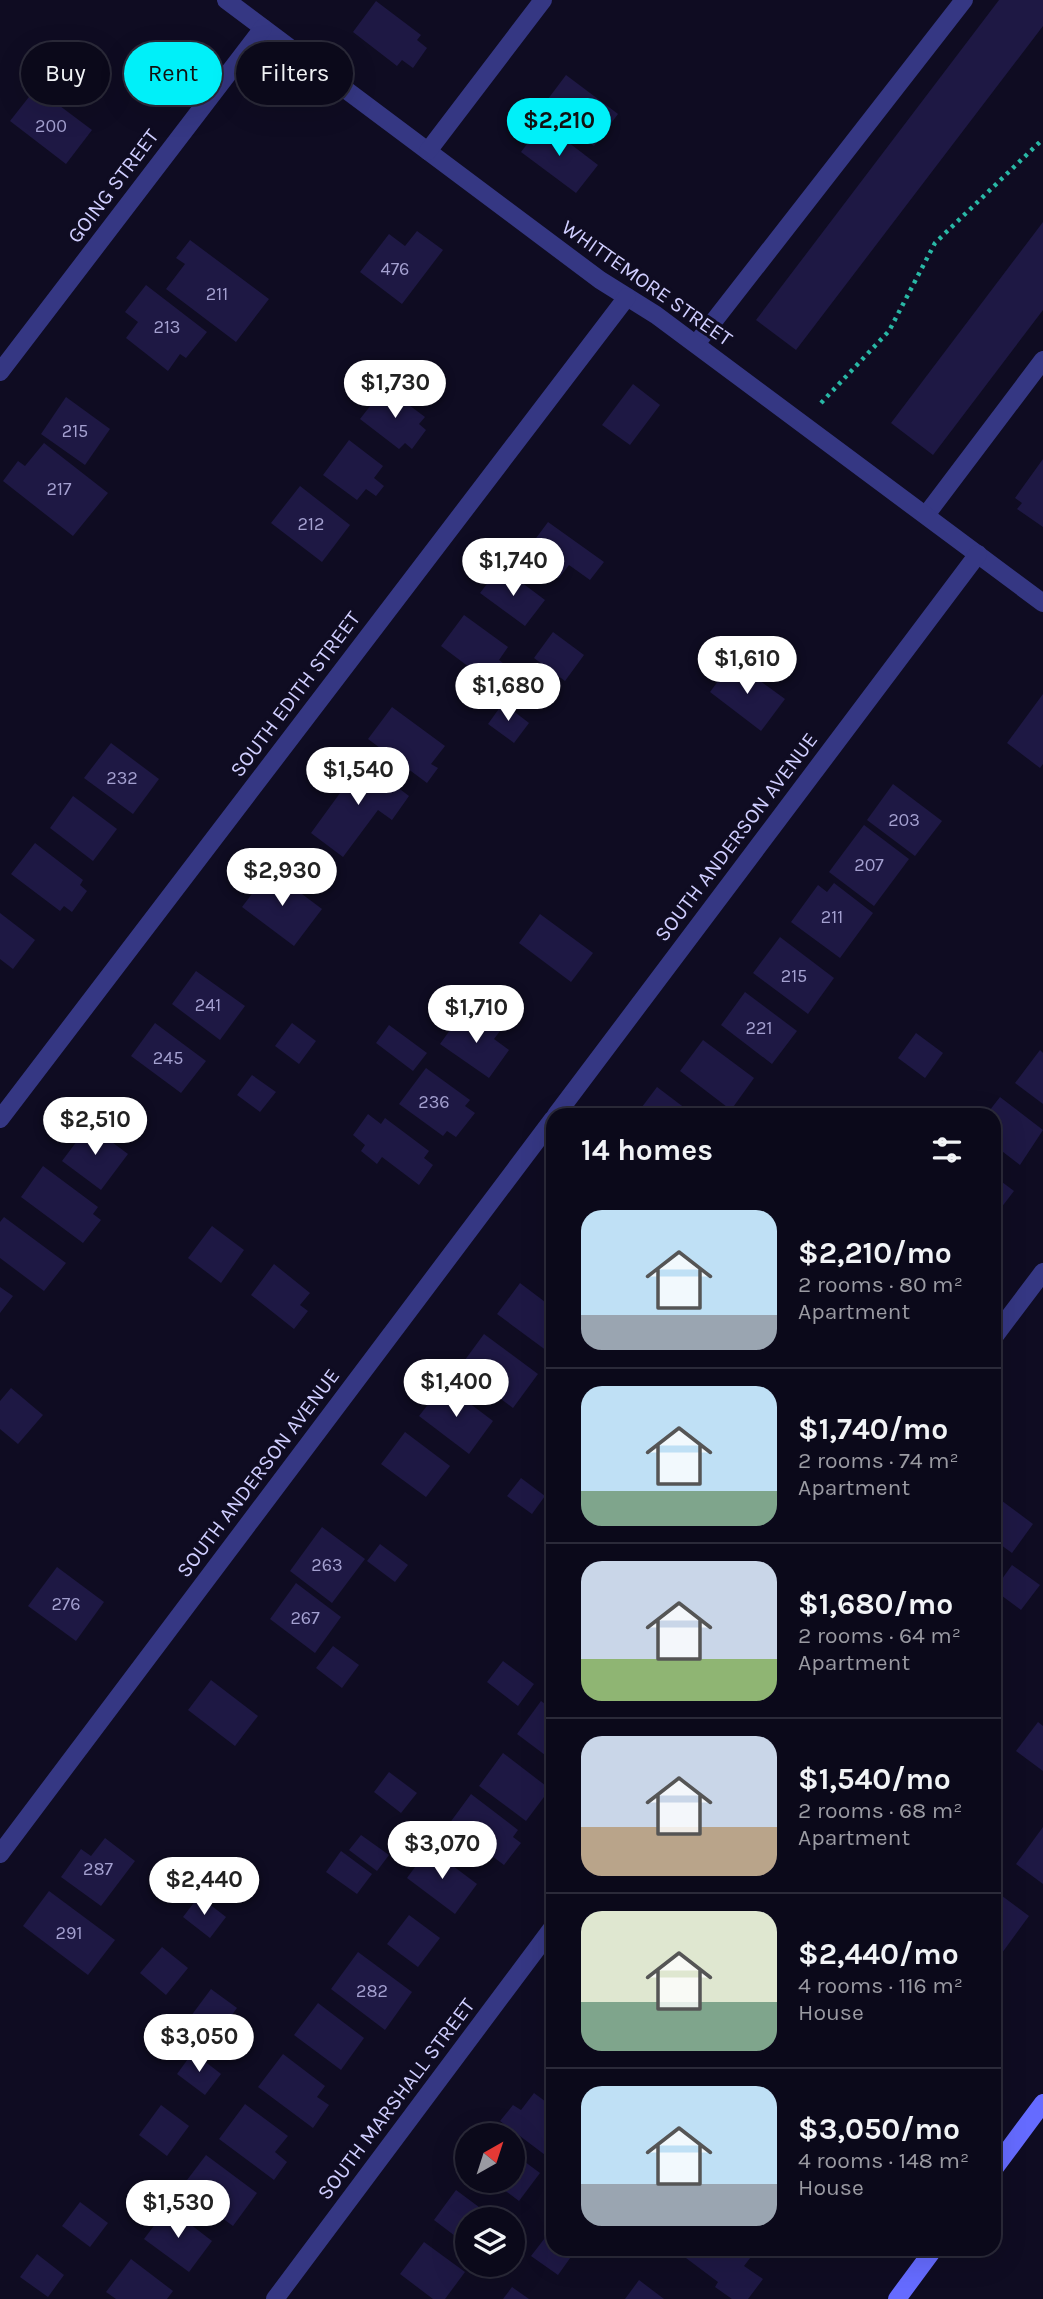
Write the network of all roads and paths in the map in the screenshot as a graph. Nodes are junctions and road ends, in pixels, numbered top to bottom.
1 (226, 0) edge
2 (542, 0) edge
3 (964, 0) edge
4 (263, 28) junction
5 (1043, 139) edge
6 (428, 151) junction
7 (627, 297) junction
8 (696, 344) junction
9 (1043, 360) edge
10 (0, 372) edge
11 (821, 403) dead end
12 (926, 515) junction
13 (978, 554) junction
14 (1043, 603) edge
15 (561, 1108) edge
16 (0, 1119) edge
17 (546, 1128) edge
18 (1043, 1272) edge
19 (1001, 1328) edge
20 (0, 1854) edge
21 (546, 1936) edge
22 (1043, 2103) edge
23 (1001, 2160) edge
24 (929, 2256) edge
25 (275, 2299) edge
26 (897, 2299) edge

1 - 4 street, WHITTEMORE STREET
2 - 6 street
3 - 8 street
4 - 6 street, WHITTEMORE STREET
4 - 10 street, GOING STREET
5 - 11 path
6 - 7 street, WHITTEMORE STREET
7 - 8 street, WHITTEMORE STREET
7 - 16 street, SOUTH EDITH STREET
8 - 12 street, WHITTEMORE STREET
9 - 12 street
12 - 13 street, WHITTEMORE STREET
13 - 14 street, WHITTEMORE STREET
13 - 15 street, SOUTH ANDERSON AVENUE
17 - 20 street, SOUTH ANDERSON AVENUE
18 - 19 street
21 - 25 street, SOUTH MARSHALL STREET
22 - 23 main road
24 - 26 main road

